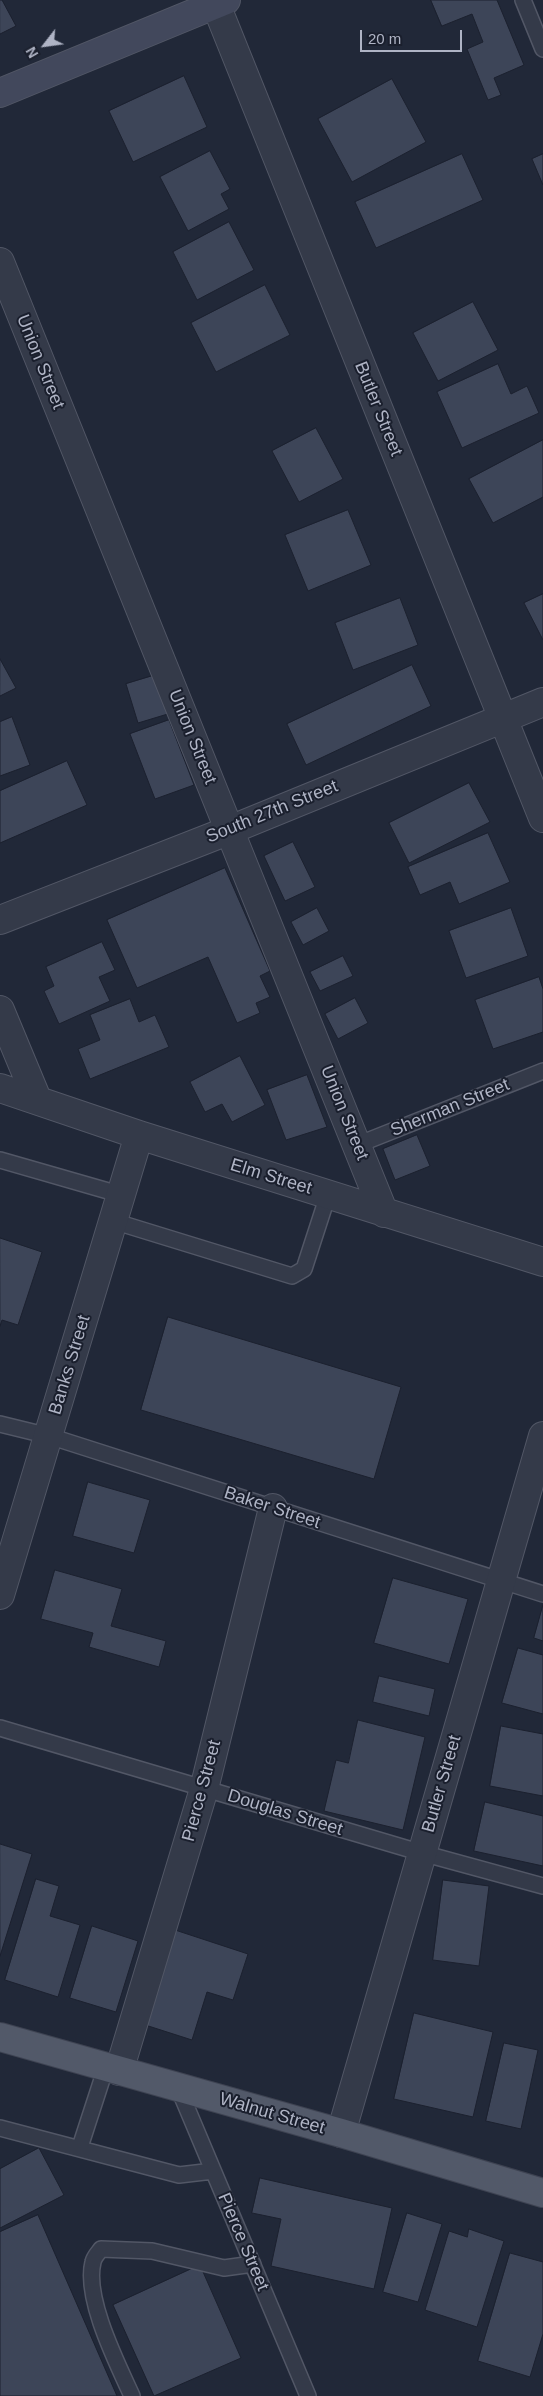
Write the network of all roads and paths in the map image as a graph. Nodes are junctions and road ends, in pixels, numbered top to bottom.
1 (523, 0) edge
2 (218, 1) edge
3 (543, 49) edge
4 (0, 93) edge
5 (0, 262) edge
6 (543, 702) edge
7 (503, 718) junction
8 (543, 818) edge
9 (230, 830) junction
10 (0, 920) edge
11 (0, 1010) edge
12 (543, 1071) edge
13 (0, 1088) edge
14 (37, 1100) junction
15 (139, 1136) junction
16 (357, 1146) junction
17 (0, 1160) edge
18 (122, 1194) junction
19 (328, 1195) junction
20 (384, 1213) junction
21 (113, 1221) junction
22 (543, 1262) edge
23 (0, 1424) edge
24 (49, 1436) junction
25 (543, 1436) edge
26 (273, 1508) junction
27 (501, 1582) junction
28 (543, 1594) edge
29 (0, 1595) edge
30 (0, 1728) edge
31 (204, 1789) junction
32 (422, 1853) junction
33 (543, 1886) edge
34 (0, 2037) edge
35 (112, 2069) junction
36 (178, 2087) junction
37 (0, 2128) edge
38 (341, 2133) junction
39 (80, 2147) junction
40 (213, 2171) junction
41 (543, 2193) edge
42 (253, 2264) junction
43 (306, 2395) edge
44 (132, 2396) edge

1 - 3 lane
2 - 4 street
2 - 7 street, Butler Street
5 - 9 street, Union Street
6 - 7 street, South 27th Street
7 - 8 street, Butler Street
7 - 9 street, South 27th Street
9 - 10 street, South 27th Street
9 - 16 street, Union Street
11 - 14 street
12 - 16 lane, Sherman Street
13 - 14 street, Elm Street
14 - 15 street, Elm Street
15 - 18 street, Banks Street
15 - 19 street, Elm Street
16 - 20 street, Union Street
17 - 18 lane
18 - 21 street, Banks Street
19 - 20 street, Elm Street
19 - 21 lane
20 - 22 street, Elm Street
21 - 24 street, Banks Street
23 - 24 lane, Baker Street
24 - 26 lane, Baker Street
24 - 29 street, Banks Street
25 - 27 street, Butler Street
26 - 27 lane, Baker Street
26 - 31 street, Pierce Street
27 - 28 lane, Baker Street
27 - 32 street, Butler Street
30 - 31 lane, Douglas Street
31 - 32 lane, Douglas Street
31 - 35 street, Pierce Street
32 - 33 lane, Douglas Street
32 - 38 street, Butler Street
34 - 35 main road, Walnut Street
35 - 36 main road, Walnut Street
35 - 39 lane
36 - 38 main road, Walnut Street
36 - 40 lane, Pierce Street
37 - 39 lane
38 - 41 main road, Walnut Street
39 - 40 lane
40 - 42 lane, Pierce Street
42 - 43 lane, Pierce Street
42 - 44 lane

